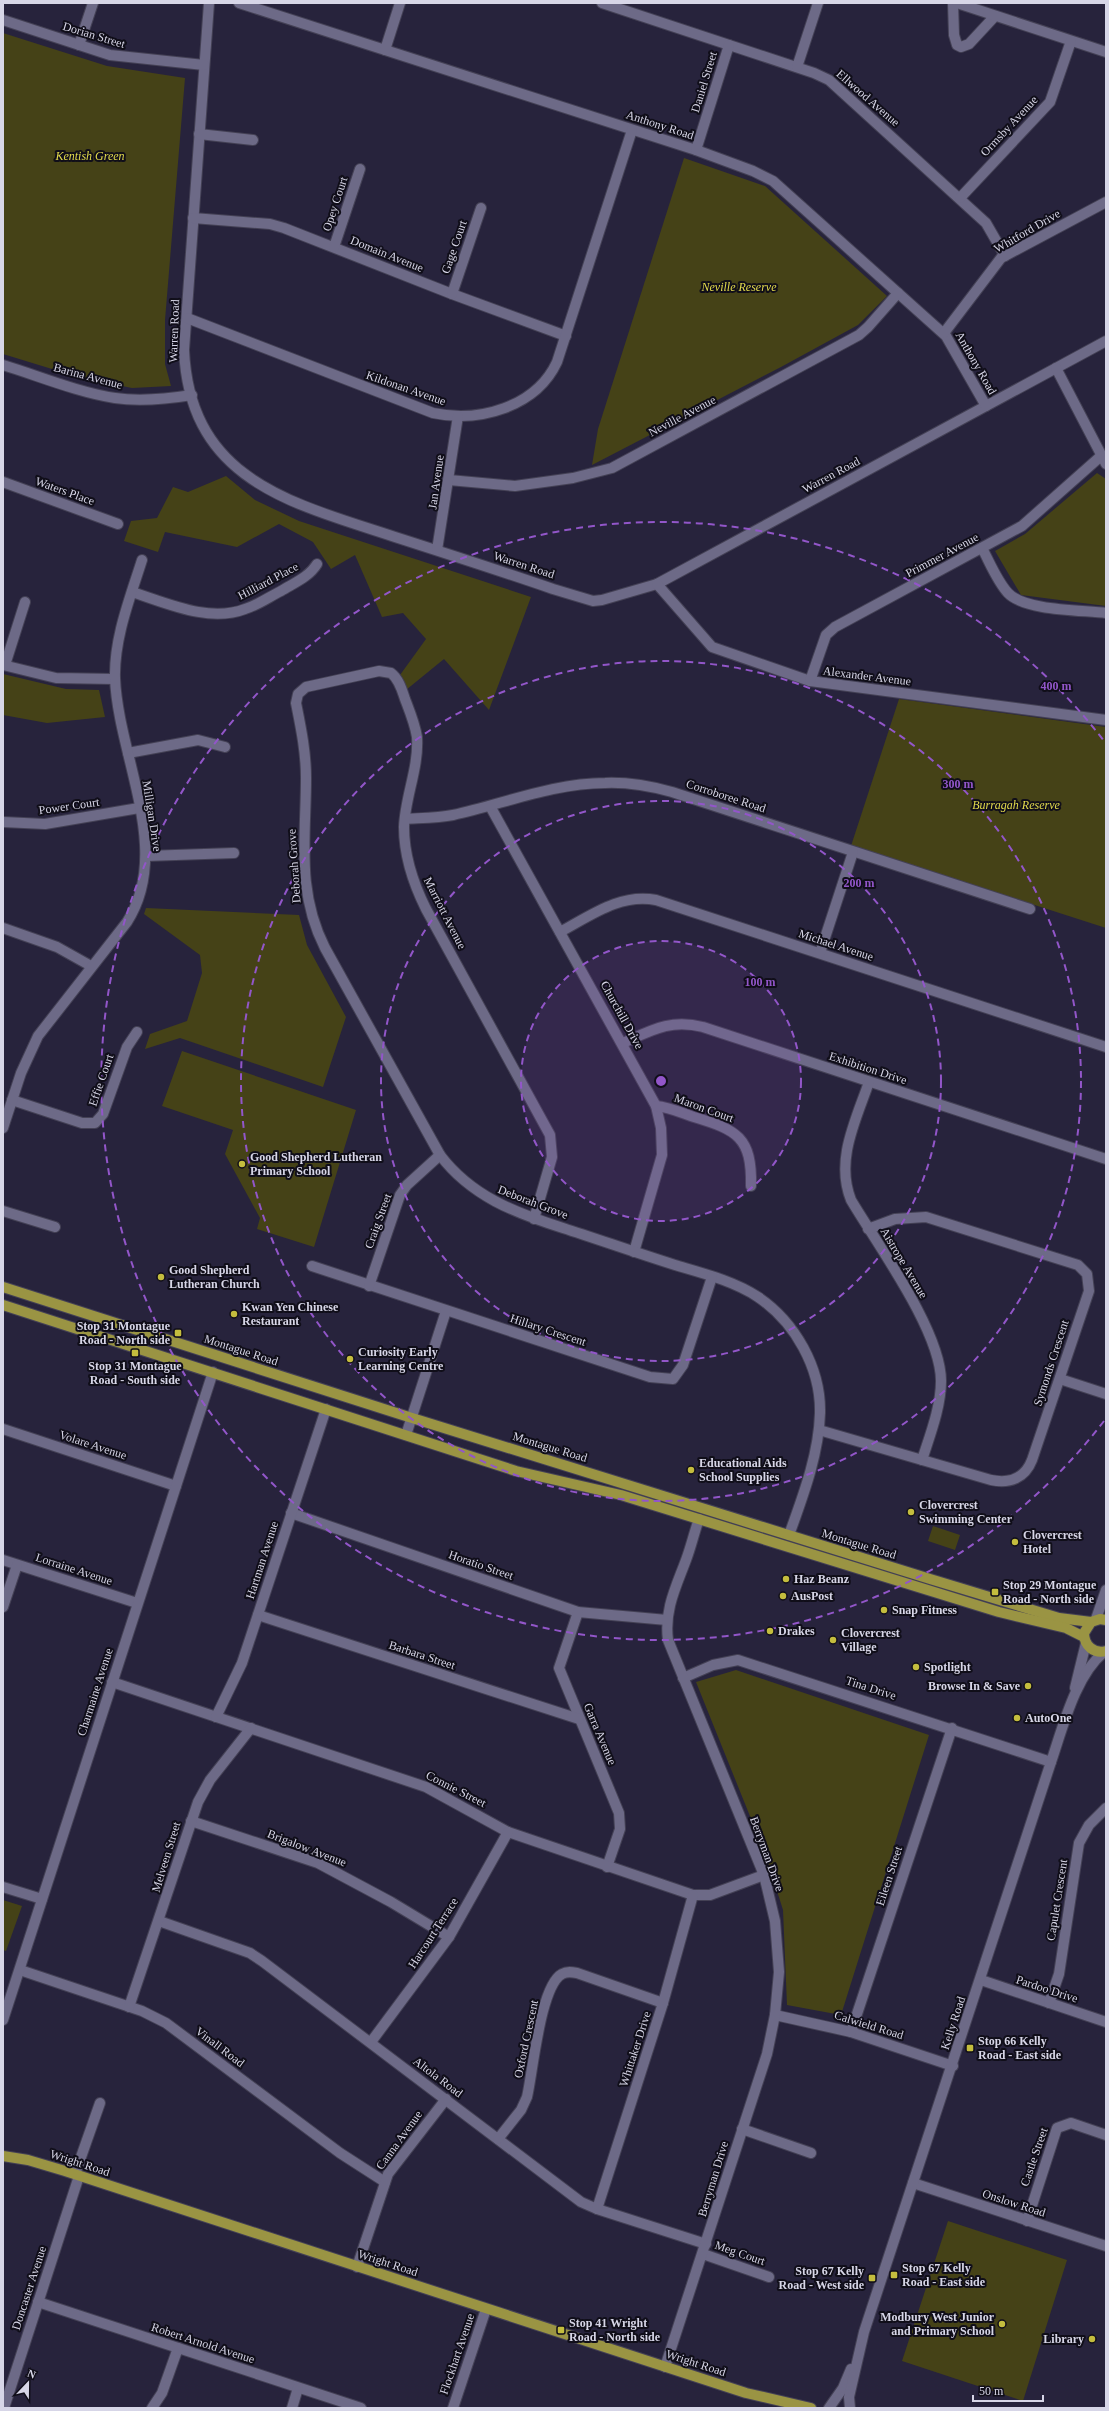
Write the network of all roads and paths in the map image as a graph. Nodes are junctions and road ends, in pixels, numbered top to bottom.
1 (93, 3) edge
2 (209, 3) edge
3 (239, 3) edge
4 (400, 3) edge
5 (602, 3) edge
6 (818, 3) edge
7 (953, 3) edge
8 (957, 3) edge
9 (976, 6) edge
10 (995, 16) junction
11 (3, 20) edge
12 (1071, 41) junction
13 (79, 45) junction
14 (729, 45) junction
15 (385, 50) junction
16 (1106, 52) edge
17 (204, 65) junction
18 (797, 67) junction
19 (632, 130) junction
20 (199, 134) junction
21 (253, 140) dead end
22 (696, 150) junction
23 (360, 169) dead end
24 (960, 198) junction
25 (1106, 202) edge
26 (481, 208) dead end
27 (193, 218) junction
28 (334, 248) junction
29 (1005, 256) junction
30 (452, 294) junction
31 (898, 294) junction
32 (187, 318) junction
33 (944, 333) junction
34 (566, 336) junction
35 (1106, 341) edge
36 (3, 365) edge
37 (1056, 368) junction
38 (192, 395) junction
39 (986, 406) junction
40 (458, 416) junction
41 (1103, 460) edge
42 (449, 480) junction
43 (3, 482) edge
44 (118, 524) dead end
45 (982, 548) junction
46 (437, 550) junction
47 (142, 560) dead end
48 (317, 564) dead end
49 (657, 584) junction
50 (132, 592) junction
51 (25, 602) dead end
52 (1106, 613) edge
53 (4, 665) edge
54 (115, 679) junction
55 (810, 681) junction
56 (298, 694) joint
57 (1106, 720) edge
58 (224, 747) dead end
59 (128, 753) junction
60 (490, 806) junction
61 (139, 808) junction
62 (405, 819) junction
63 (3, 822) edge
64 (234, 852) dead end
65 (853, 852) junction
66 (146, 856) junction
67 (1030, 908) dead end
68 (3, 928) edge
69 (560, 932) junction
70 (820, 953) junction
71 (91, 966) junction
72 (137, 1032) dead end
73 (623, 1043) junction
74 (1106, 1047) edge
75 (869, 1082) junction
76 (12, 1100) junction
77 (656, 1106) junction
78 (3, 1128) edge
79 (440, 1155) junction
80 (1106, 1159) edge
81 (750, 1186) dead end
82 (3, 1211) edge
83 (534, 1219) junction
84 (55, 1227) dead end
85 (868, 1229) junction
86 (634, 1252) junction
87 (312, 1266) dead end
88 (712, 1276) junction
89 (369, 1286) junction
90 (3, 1287) edge
91 (3, 1305) edge
92 (446, 1311) junction
93 (218, 1356) junction
94 (213, 1372) junction
95 (1060, 1379) junction
96 (1106, 1394) edge
97 (326, 1409) junction
98 (412, 1418) junction
99 (3, 1429) edge
100 (819, 1430) junction
101 (406, 1435) junction
102 (922, 1460) junction
103 (176, 1486) junction
104 (291, 1514) junction
105 (700, 1514) junction
106 (789, 1535) junction
107 (786, 1546) junction
108 (3, 1560) edge
109 (17, 1565) junction
110 (1106, 1590) edge
111 (137, 1603) junction
112 (3, 1607) edge
113 (578, 1612) junction
114 (258, 1615) junction
115 (667, 1620) junction
116 (1098, 1620) edge
117 (1085, 1640) junction
118 (1105, 1651) edge
119 (683, 1678) junction
120 (112, 1682) junction
121 (1075, 1694) junction
122 (216, 1717) junction
123 (579, 1719) junction
124 (251, 1728) junction
125 (952, 1728) junction
126 (1051, 1762) junction
127 (1106, 1808) edge
128 (191, 1821) junction
129 (508, 1832) junction
130 (607, 1867) junction
131 (764, 1875) junction
132 (3, 1887) edge
133 (693, 1895) junction
134 (42, 1899) junction
135 (160, 1922) junction
136 (449, 1937) junction
137 (20, 1970) junction
138 (981, 1980) junction
139 (663, 2003) junction
140 (1049, 2003) junction
141 (129, 2007) junction
142 (775, 2015) junction
143 (3, 2020) edge
144 (1106, 2022) edge
145 (851, 2032) junction
146 (371, 2042) junction
147 (953, 2066) junction
148 (446, 2099) junction
149 (100, 2103) dead end
150 (742, 2130) junction
151 (1106, 2135) edge
152 (498, 2139) junction
153 (811, 2153) dead end
154 (3, 2156) edge
155 (77, 2175) junction
156 (385, 2182) junction
157 (913, 2183) junction
158 (597, 2209) junction
159 (1026, 2221) junction
160 (706, 2244) junction
161 (1106, 2246) edge
162 (702, 2254) junction
163 (357, 2267) junction
164 (769, 2276) dead end
165 (38, 2302) junction
166 (486, 2309) junction
167 (178, 2348) junction
168 (858, 2359) junction
169 (666, 2367) junction
170 (298, 2388) junction
171 (764, 2399) junction
172 (4, 2408) edge
173 (152, 2408) edge
174 (292, 2408) edge
175 (361, 2408) edge
176 (453, 2408) edge
177 (779, 2408) edge
178 (811, 2408) edge
179 (829, 2408) edge
180 (850, 2408) edge

1 - 13 street
2 - 17 street, Warren Road
3 - 15 street, Anthony Road
4 - 15 street
5 - 14 street, Ellwood Avenue
6 - 18 street
7 - 10 street
8 - 9 street
9 - 10 street
10 - 12 street
11 - 13 street, Dorian Street
12 - 16 street
12 - 24 street, Ormsby Avenue
13 - 17 street, Dorian Street
14 - 18 street, Ellwood Avenue
14 - 22 street, Daniel Street
15 - 19 street, Anthony Road
17 - 20 street, Warren Road
18 - 24 street, Ellwood Avenue
19 - 22 street, Anthony Road
19 - 34 street, Kildonan Avenue
20 - 21 street
20 - 27 street, Warren Road
22 - 31 street, Anthony Road
23 - 28 street, Opey Court
24 - 29 street, Ellwood Avenue
25 - 29 street, Whitford Drive
26 - 30 street, Gage Court
27 - 28 street, Domain Avenue
27 - 32 street, Warren Road
28 - 30 street, Domain Avenue
29 - 33 street, Whitford Drive
30 - 34 street, Domain Avenue
31 - 33 street, Anthony Road
31 - 42 street, Neville Avenue
32 - 38 street, Warren Road
32 - 40 street, Kildonan Avenue
33 - 39 street, Anthony Road
34 - 40 street, Kildonan Avenue
35 - 37 street, Warren Road
36 - 38 street, Barina Avenue
37 - 39 street, Warren Road
37 - 41 street
38 - 46 street, Warren Road
39 - 49 street, Warren Road
40 - 42 street, Jan Avenue
41 - 45 street, Primmer Avenue
42 - 46 street, Jan Avenue
43 - 44 street, Waters Place
45 - 52 street
45 - 55 street, Primmer Avenue
46 - 49 street, Warren Road
47 - 50 street
48 - 50 street, Hilliard Place
49 - 55 street, Alexander Avenue
50 - 54 street
51 - 53 street
53 - 54 street
54 - 59 street, Milligan Drive
55 - 57 street, Alexander Avenue
56 - 62 street, Marriott Avenue
56 - 79 street, Deborah Grove
58 - 59 street
59 - 61 street, Milligan Drive
60 - 62 street, Corroboree Road
60 - 65 street, Corroboree Road
60 - 69 street, Churchill Drive
61 - 63 street, Power Court
61 - 66 street, Milligan Drive
62 - 83 street, Marriott Avenue
64 - 66 street
65 - 67 street, Corroboree Road
65 - 70 street
66 - 71 street, Milligan Drive
68 - 71 street
69 - 70 street, Michael Avenue
69 - 73 street, Churchill Drive
70 - 74 street, Michael Avenue
71 - 76 street, Milligan Drive
72 - 76 street, Effie Court
73 - 75 street, Exhibition Drive
73 - 77 street, Churchill Drive
75 - 80 street, Exhibition Drive
75 - 85 street, Aistrope Avenue
76 - 78 street, Milligan Drive
77 - 81 street, Maron Court
77 - 86 street, Churchill Drive
79 - 83 street, Deborah Grove
79 - 89 street, Craig Street
82 - 84 street
83 - 86 street, Deborah Grove
85 - 95 street, Symonds Crescent
85 - 102 street, Aistrope Avenue
86 - 88 street, Deborah Grove
87 - 89 street, Hillary Crescent
88 - 92 street, Hillary Crescent
88 - 100 street, Deborah Grove
89 - 92 street, Hillary Crescent
90 - 93 main road, Montague Road
91 - 94 main road, Montague Road
92 - 98 street
93 - 94 main road
93 - 98 main road, Montague Road
94 - 97 main road, Montague Road
94 - 103 street, Charmaine Avenue
95 - 96 street
95 - 102 street, Symonds Crescent
97 - 101 main road, Montague Road
97 - 104 street, Hartman Avenue
98 - 101 street
98 - 105 main road, Montague Road
99 - 103 street, Volare Avenue
100 - 102 street, Symonds Crescent
100 - 106 street, Deborah Grove
101 - 105 main road, Montague Road
103 - 111 street, Charmaine Avenue
104 - 113 street, Horatio Street
104 - 114 street, Hartman Avenue
105 - 106 main road, Montague Road
105 - 107 main road, Montague Road
105 - 115 street, Berryman Drive
106 - 107 main road
106 - 116 main road, Montague Road
107 - 117 main road, Montague Road
108 - 109 street, Lorraine Avenue
109 - 111 street, Lorraine Avenue
109 - 112 street
110 - 116 street
111 - 120 street, Charmaine Avenue
113 - 115 street, Horatio Street
113 - 123 street, Garra Avenue
114 - 122 street, Hartman Avenue
114 - 123 street, Barbara Street
115 - 119 street, Berryman Drive
116 - 117 main road
117 - 118 main road, Montague Road
117 - 121 street, Kelly Road
118 - 121 street, Kelly Road
119 - 125 street, Tina Drive
119 - 131 street, Berryman Drive
120 - 122 street, Connie Street
120 - 134 street, Charmaine Avenue
121 - 126 street, Kelly Road
122 - 124 street, Connie Street
123 - 130 street, Garra Avenue
124 - 128 street, Melveen Street
124 - 129 street, Connie Street
125 - 126 street, Tina Drive
125 - 145 street, Eileen Street
126 - 138 street, Kelly Road
127 - 140 street, Capulet Crescent
128 - 135 street, Melveen Street
128 - 136 street, Brigalow Avenue
129 - 130 street, Connie Street
129 - 136 street, Harcourt Terrace
130 - 133 street, Connie Street
131 - 133 street, Connie Street
131 - 142 street, Berryman Drive
132 - 134 street
133 - 139 street, Whittaker Drive
134 - 137 street, Charmaine Avenue
135 - 141 street, Melveen Street
135 - 146 street, Altola Road
136 - 146 street, Harcourt Terrace
137 - 141 street, Vinall Road
137 - 143 street, Charmaine Avenue
138 - 140 street, Pardoo Drive
138 - 147 street, Kelly Road
139 - 152 street, Oxford Crescent
139 - 158 street, Whittaker Drive
140 - 144 street, Pardoo Drive
141 - 156 street, Vinall Road
142 - 145 street, Calwield Road
142 - 150 street, Berryman Drive
145 - 147 street, Calwield Road
146 - 148 street, Altola Road
147 - 157 street, Kelly Road
148 - 152 street, Altola Road
148 - 156 street, Canna Avenue
149 - 155 street, Doncaster Avenue
150 - 153 street
150 - 160 street, Berryman Drive
151 - 159 street, Castle Street
152 - 158 street, Altola Road
154 - 155 main road, Wright Road
155 - 163 main road, Wright Road
155 - 165 street, Doncaster Avenue
156 - 163 street, Canna Avenue
157 - 159 street, Onslow Road
157 - 168 street, Kelly Road
158 - 160 street, Altola Road
159 - 161 street, Onslow Road
160 - 162 street, Berryman Drive
162 - 164 street, Meg Court
162 - 169 street, Berryman Drive
163 - 166 main road, Wright Road
165 - 167 street, Robert Arnold Avenue
165 - 172 street, Doncaster Avenue
166 - 169 main road, Wright Road
166 - 176 street, Flockhart Avenue
167 - 170 street, Robert Arnold Avenue
167 - 173 street
168 - 179 street, Kelly Road
168 - 180 street, Kelly Road
169 - 171 main road, Wright Road
170 - 174 street
170 - 175 street, Robert Arnold Avenue
171 - 177 main road, Wright Road
171 - 178 main road, Wright Road

